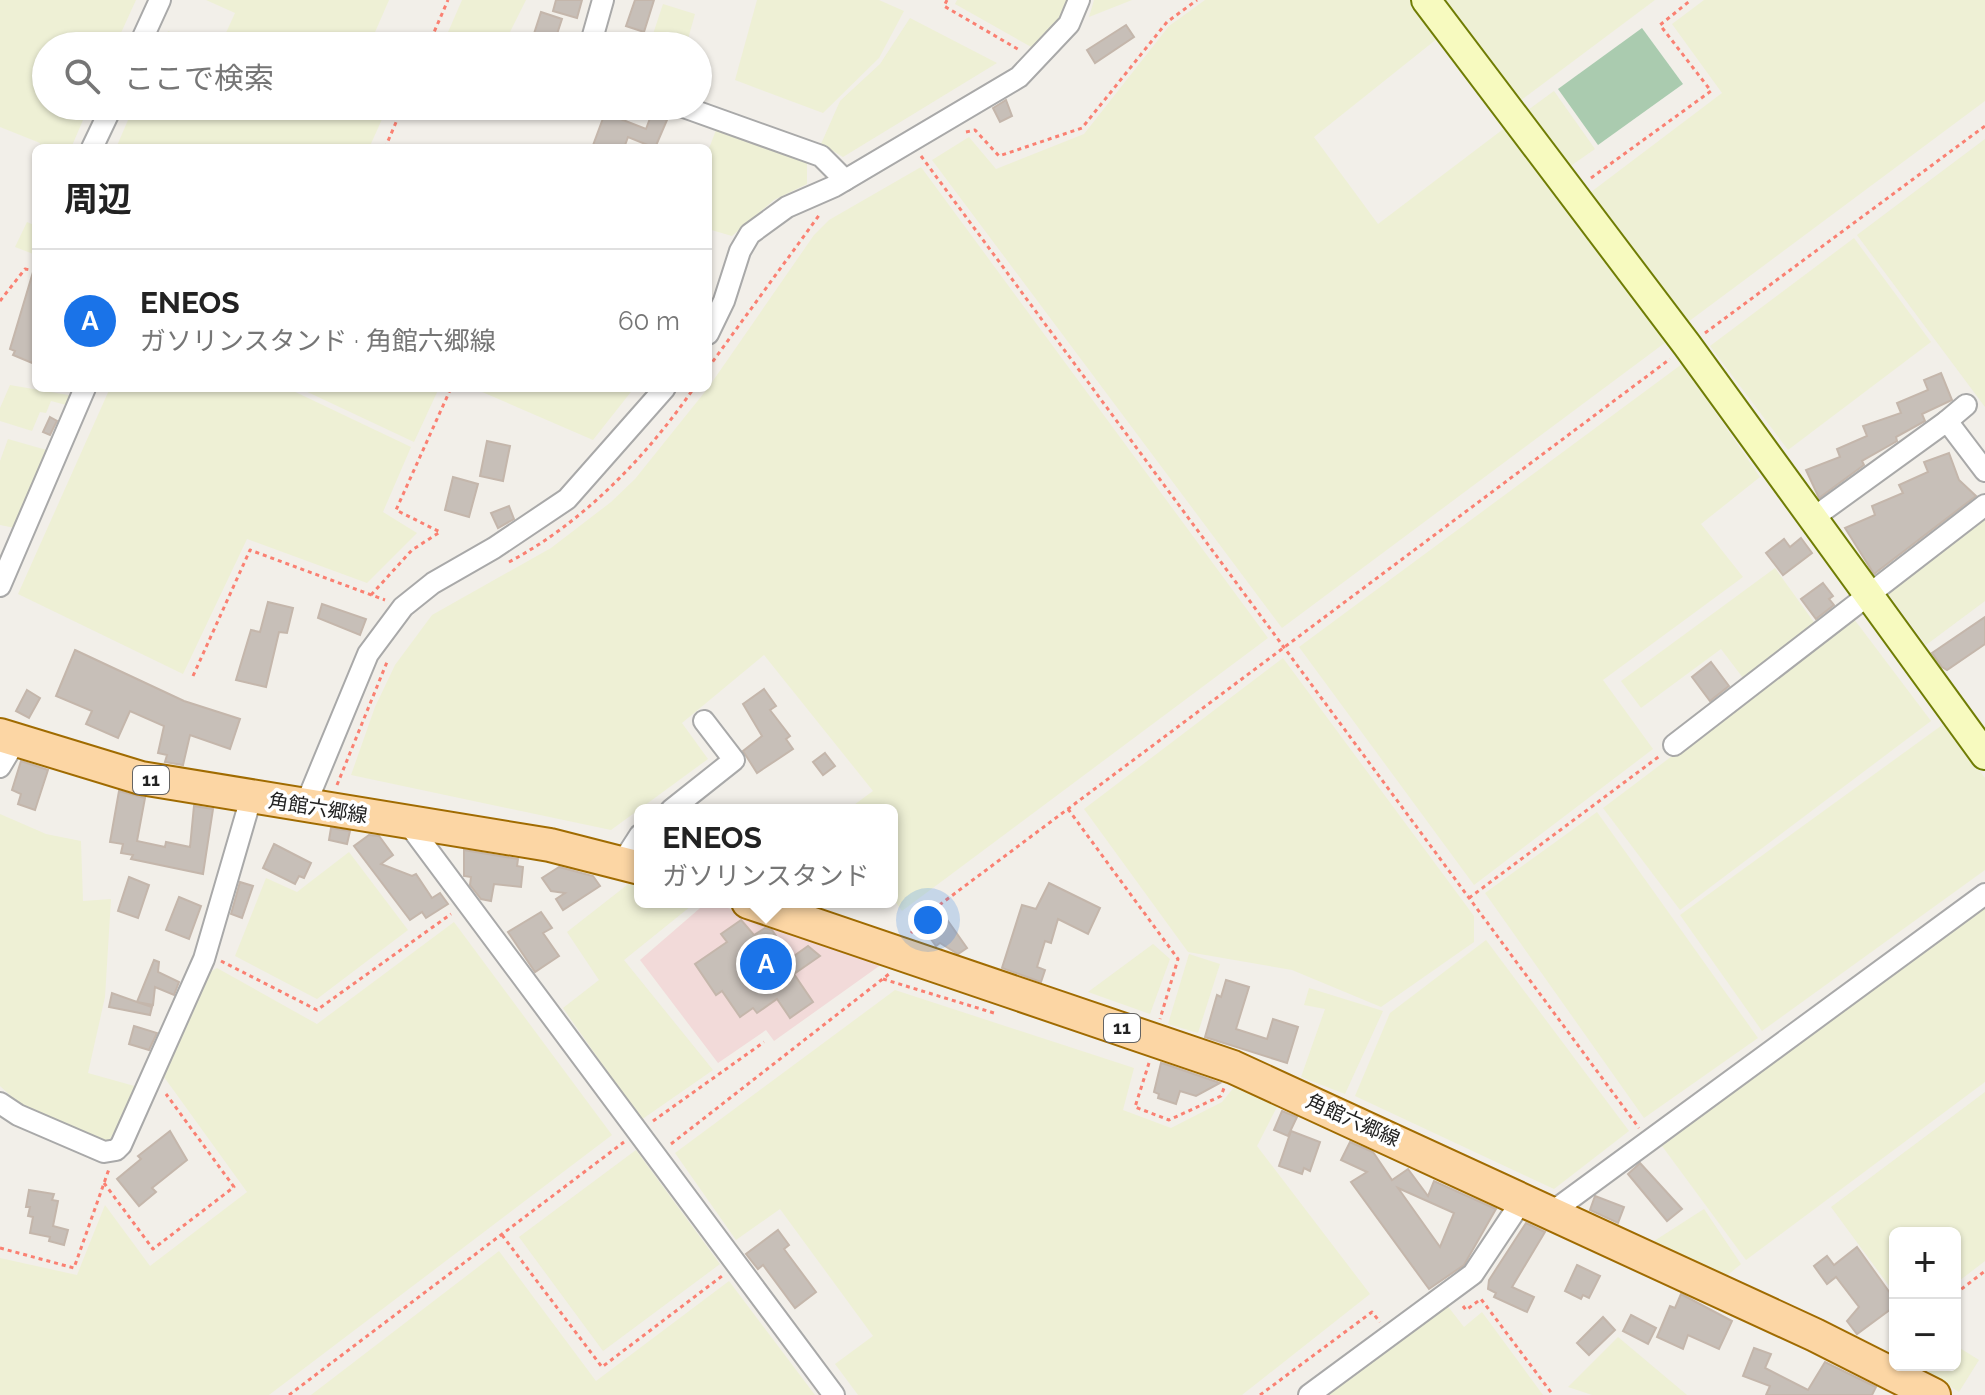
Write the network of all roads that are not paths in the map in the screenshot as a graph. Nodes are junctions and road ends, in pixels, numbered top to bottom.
1 (160, 0) edge
2 (603, 0) edge
3 (1079, 0) edge
4 (1426, 0) edge
5 (145, 32) edge
6 (594, 32) edge
7 (712, 117) edge
8 (105, 120) edge
9 (94, 144) edge
10 (845, 180) junction
11 (712, 326) edge
12 (83, 392) edge
13 (661, 392) edge
14 (1966, 405) dead end
15 (1947, 421) junction
16 (1985, 471) edge
17 (1985, 505) edge
18 (1813, 518) junction
19 (0, 586) edge
20 (1867, 593) junction
21 (704, 721) dead end
22 (1674, 745) road end
23 (5, 747) edge
24 (1985, 755) edge
25 (251, 798) junction
26 (679, 804) edge
27 (316, 808) junction
28 (407, 822) junction
29 (631, 866) edge
30 (1985, 894) edge
31 (763, 908) edge
32 (0, 1103) edge
33 (1538, 1206) junction
34 (834, 1395) edge
35 (1309, 1395) edge
36 (1934, 1395) edge

1 - 5 street
2 - 6 street
3 - 10 street
4 - 18 street
7 - 10 street
8 - 9 street
10 - 11 street
12 - 19 street
13 - 27 street
14 - 15 street
15 - 16 street
15 - 18 street
17 - 20 street
18 - 20 street
20 - 22 street
20 - 24 street
21 - 26 street
23 - 25 main road, 角館六郷線 / 11
25 - 27 main road, 角館六郷線 / 11
25 - 32 street
27 - 28 main road, 角館六郷線 / 11
28 - 29 main road, 角館六郷線 / 11
28 - 34 street
30 - 33 street
31 - 33 main road, 角館六郷線 / 11
33 - 35 street
33 - 36 main road, 角館六郷線 / 11

